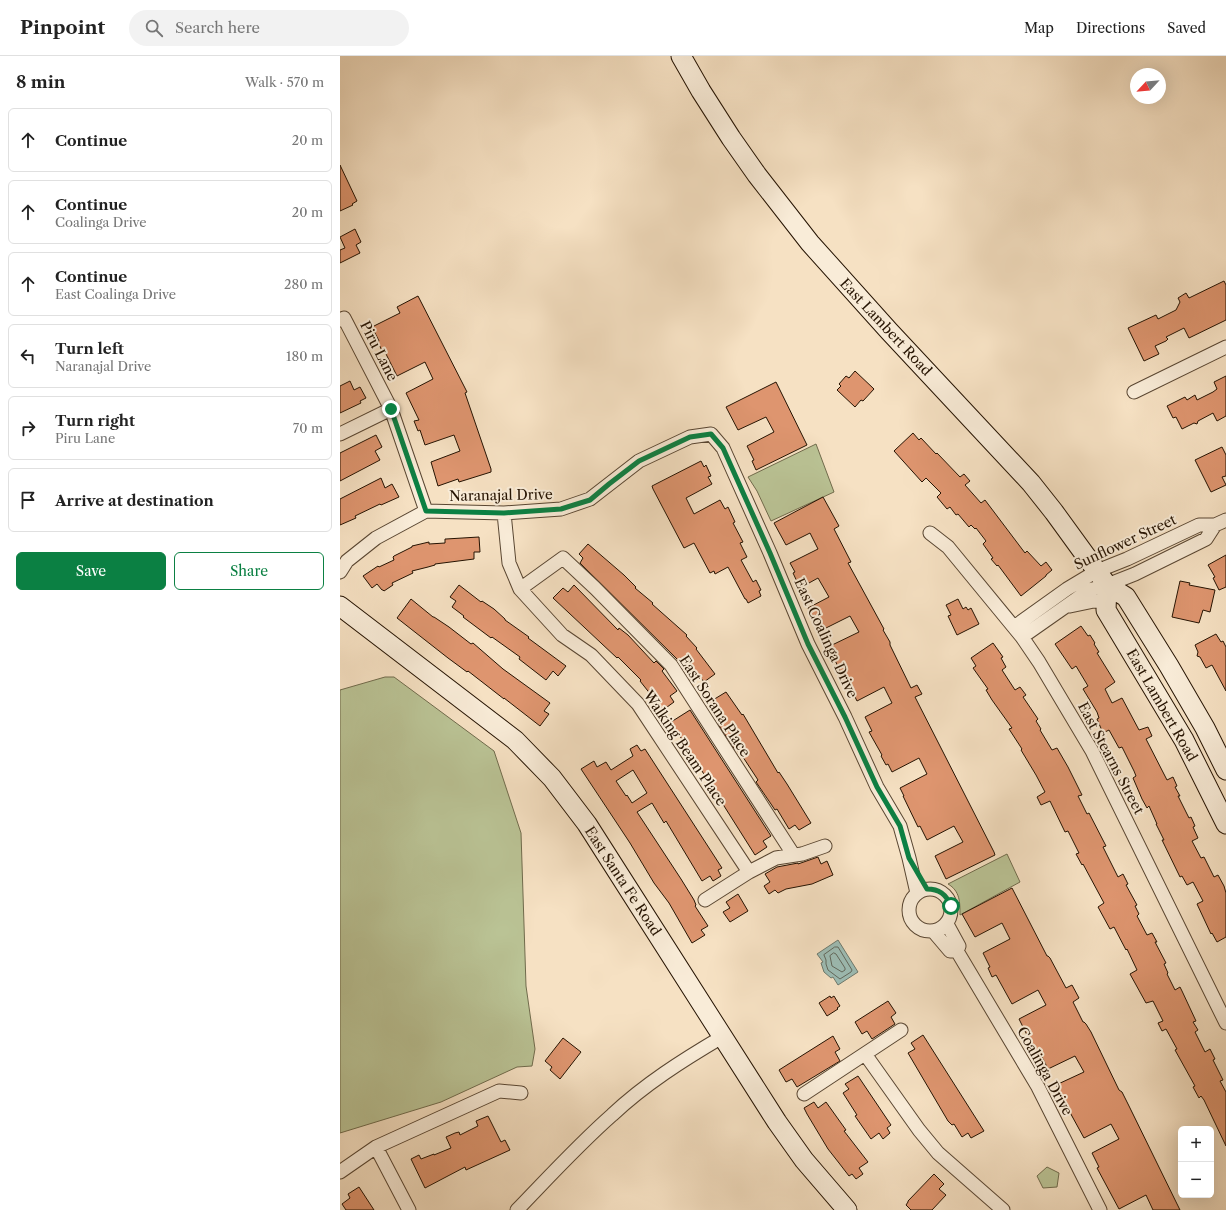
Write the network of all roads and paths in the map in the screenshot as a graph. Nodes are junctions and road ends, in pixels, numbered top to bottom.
1 (681, 56) edge
2 (342, 319) edge
3 (1226, 347) edge
4 (1134, 392) dead end
5 (391, 409) junction
6 (340, 434) edge
7 (711, 434) joint
8 (426, 511) junction
9 (504, 513) junction
10 (1220, 522) edge
11 (930, 533) dead end
12 (340, 572) edge
13 (1103, 586) junction
14 (520, 589) junction
15 (340, 606) edge
16 (1018, 632) junction
17 (1226, 770) edge
18 (1226, 824) edge
19 (825, 846) dead end
20 (793, 854) junction
21 (749, 872) junction
22 (922, 891) junction
23 (705, 900) dead end
24 (946, 924) junction
25 (933, 931) junction
26 (957, 951) junction
27 (1226, 1023) edge
28 (901, 1030) dead end
29 (722, 1037) junction
30 (865, 1054) junction
31 (521, 1093) dead end
32 (804, 1094) dead end
33 (376, 1147) junction
34 (340, 1172) edge
35 (409, 1210) edge
36 (516, 1210) edge
37 (847, 1210) edge
38 (1004, 1210) edge
39 (1100, 1210) edge

1 - 13 main road, East Lambert Road
2 - 5 street, Piru Lane
3 - 4 street
5 - 6 street
5 - 8 street, Piru Lane
7 - 9 street, Naranajal Drive
7 - 22 street, East Coalinga Drive
8 - 9 street, Naranajal Drive
8 - 12 street, Naranajal Drive
9 - 14 street, Walking Beam Place
10 - 13 street, Sunflower Street
11 - 16 street, East Stearns Street
13 - 16 street, Sunflower Street
13 - 16 street, Sunflower Street
13 - 17 main road, East Lambert Road
13 - 18 main road, East Lambert Road
14 - 20 street, East Sorana Place
14 - 21 street, Walking Beam Place
15 - 29 main road, East Santa Fe Road
16 - 27 street, East Stearns Street
19 - 20 street
20 - 21 street
21 - 23 street
22 - 24 street
22 - 25 street
24 - 25 street
24 - 26 street, Coalinga Drive
25 - 26 street, Coalinga Drive
26 - 39 street, Coalinga Drive
28 - 30 street
29 - 36 street
29 - 37 main road, East Santa Fe Road
30 - 32 street
30 - 38 street
31 - 33 street
33 - 34 street
33 - 35 street

